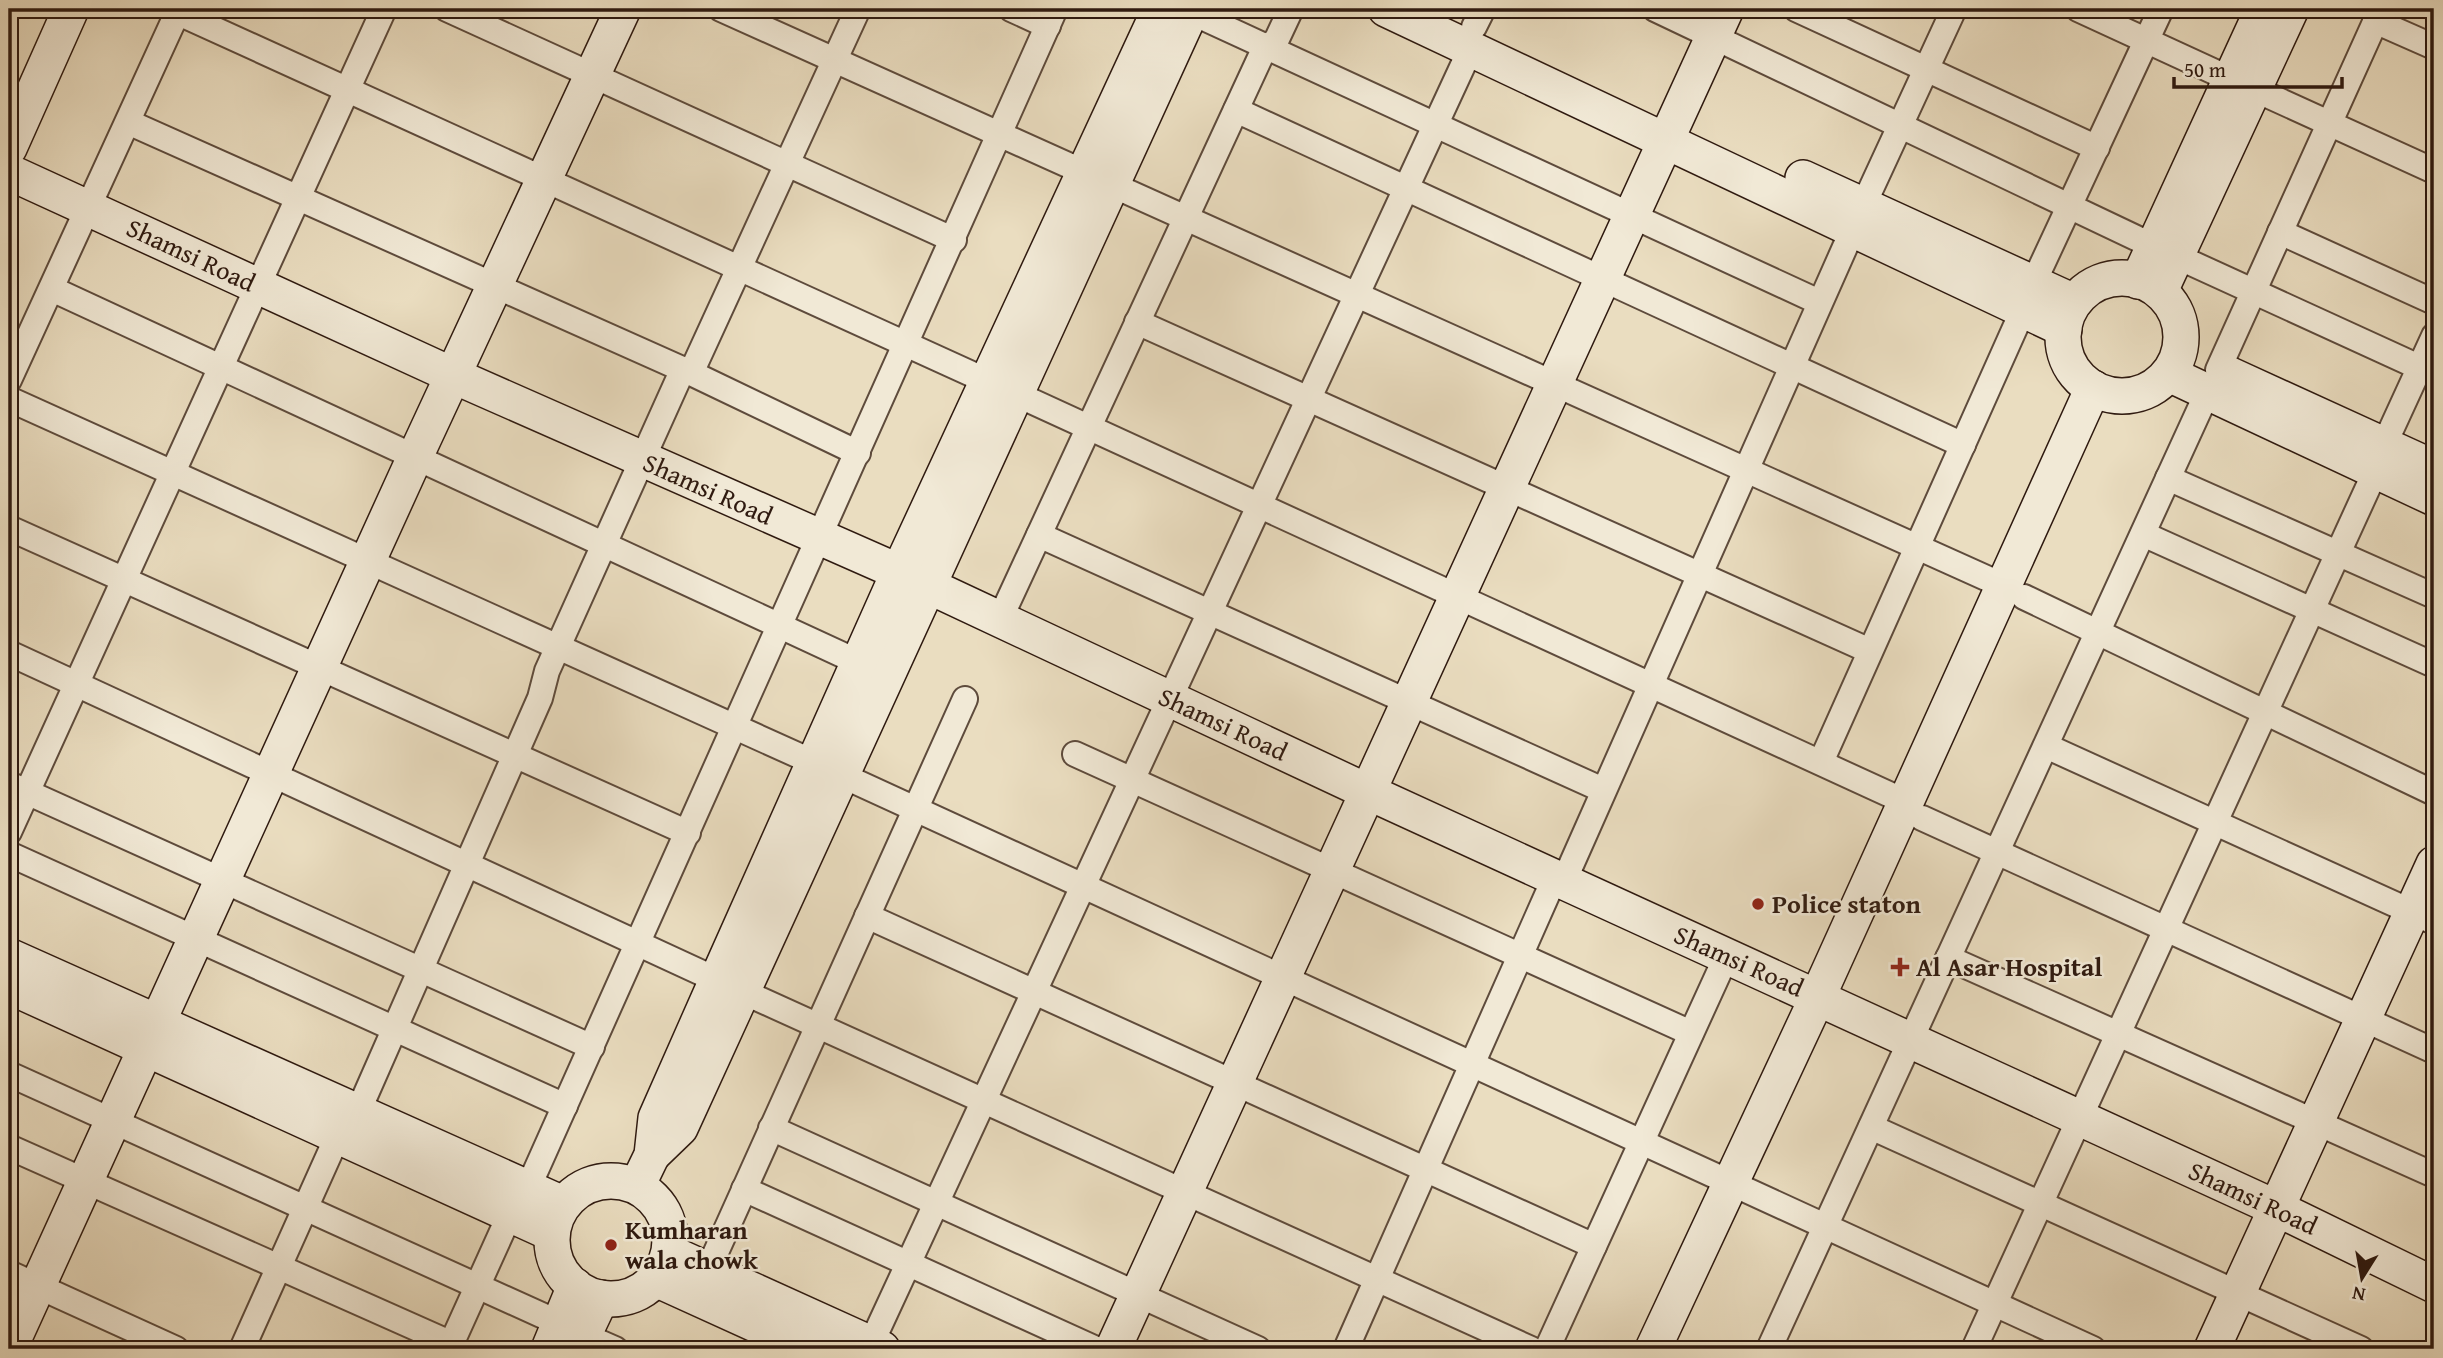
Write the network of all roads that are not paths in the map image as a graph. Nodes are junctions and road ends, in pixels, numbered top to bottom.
1 (71, 9) edge
2 (384, 9) edge
3 (447, 9) edge
4 (623, 9) edge
5 (721, 9) edge
6 (858, 9) edge
7 (1011, 9) edge
8 (1291, 9) edge
9 (1386, 9) edge
10 (1434, 9) edge
11 (1655, 9) edge
12 (1796, 9) edge
13 (1954, 9) edge
14 (2078, 9) edge
15 (2161, 9) edge
16 (2263, 9) edge
17 (2291, 9) edge
18 (175, 10) edge
19 (1181, 10) edge
20 (2378, 15) edge
21 (1051, 17) edge
22 (1720, 22) edge
23 (1476, 28) edge
24 (2147, 40) junction
25 (1265, 47) junction
26 (2434, 47) edge
27 (834, 60) junction
28 (1926, 69) junction
29 (592, 75) junction
30 (2242, 84) junction
31 (347, 89) junction
32 (1236, 110) junction
33 (128, 122) junction
34 (2329, 123) junction
35 (1900, 125) junction
36 (1435, 126) junction
37 (1672, 130) junction
38 (1000, 136) junction
39 (9, 148) edge
40 (2097, 148) junction
41 (787, 163) junction
42 (2434, 171) edge
43 (9, 172) edge
44 (544, 179) junction
45 (1097, 180) junction
46 (1406, 189) junction
47 (298, 198) junction
48 (2070, 206) junction
49 (88, 208) junction
50 (1632, 216) junction
51 (1858, 217) junction
52 (1185, 219) junction
53 (2280, 232) junction
54 (954, 240) junction
55 (2165, 251) junction
56 (739, 267) junction
57 (1603, 279) junction
58 (494, 285) junction
59 (258, 286) junction
60 (2149, 286) junction
61 (52, 289) junction
62 (2253, 291) junction
63 (1356, 296) junction
64 (2028, 297) junction
65 (1819, 302) junction
66 (2434, 302) edge
67 (2069, 315) junction
68 (1137, 322) junction
69 (2434, 336) edge
70 (907, 344) junction
71 (2174, 363) junction
72 (1791, 366) junction
73 (221, 367) junction
74 (687, 371) junction
75 (2427, 371) edge
76 (453, 375) junction
77 (9, 380) edge
78 (2213, 381) junction
79 (1555, 384) junction
80 (1002, 387) junction
81 (2105, 392) junction
82 (1309, 399) junction
83 (9, 400) edge
84 (1089, 427) junction
85 (1963, 445) junction
86 (858, 453) junction
87 (415, 457) junction
88 (2380, 458) junction
89 (642, 460) junction
90 (2434, 468) edge
91 (1745, 469) junction
92 (173, 471) junction
93 (2168, 478) junction
94 (1506, 488) junction
95 (2434, 498) edge
96 (1260, 505) junction
97 (9, 528) edge
98 (2143, 534) junction
99 (1039, 535) junction
100 (820, 539) junction
101 (604, 545) junction
102 (1917, 545) junction
103 (2338, 553) junction
104 (368, 562) junction
105 (1698, 574) junction
106 (913, 579) junction
107 (124, 580) junction
108 (2014, 592) junction
109 (1457, 594) junction
110 (2434, 596) edge
111 (2312, 610) junction
112 (1210, 612) junction
113 (1000, 619) junction
114 (780, 626) junction
115 (2098, 632) junction
116 (558, 649) junction
117 (1870, 651) junction
118 (9, 653) edge
119 (860, 663) junction
120 (2434, 665) edge
121 (319, 667) junction
122 (1650, 683) junction
123 (76, 684) junction
124 (965, 699) dead end
125 (1170, 699) junction
126 (1407, 701) junction
127 (2265, 713) junction
128 (736, 727) junction
129 (2046, 746) junction
130 (1075, 754) dead end
131 (515, 756) junction
132 (1821, 762) junction
133 (829, 769) junction
134 (271, 772) junction
135 (1133, 780) junction
136 (18, 788) edge
137 (1603, 790) junction
138 (1366, 791) junction
139 (2434, 793) edge
140 (916, 808) junction
141 (1914, 810) junction
142 (2215, 823) junction
143 (9, 832) edge
144 (688, 833) junction
145 (1997, 852) junction
146 (9, 854) edge
147 (468, 863) junction
148 (2434, 864) edge
149 (1330, 869) junction
150 (222, 879) junction
151 (1559, 879) junction
152 (1084, 886) junction
153 (867, 916) junction
154 (2423, 917) edge
155 (2166, 929) junction
156 (195, 939) junction
157 (639, 941) junction
158 (1727, 955) junction
159 (9, 956) edge
160 (1520, 956) junction
161 (1948, 958) junction
162 (421, 969) junction
163 (1282, 977) junction
164 (730, 985) junction
165 (9, 986) edge
166 (1035, 992) junction
167 (1827, 1001) junction
168 (2363, 1019) junction
169 (818, 1025) junction
170 (395, 1029) junction
171 (1691, 1033) junction
172 (151, 1034) junction
173 (2118, 1034) junction
174 (1911, 1040) junction
175 (592, 1047) junction
176 (2434, 1051) edge
177 (1473, 1065) junction
178 (9, 1074) edge
179 (1234, 1082) junction
180 (985, 1100) junction
181 (565, 1106) junction
182 (2080, 1118) junction
183 (112, 1121) junction
184 (2315, 1122) junction
185 (348, 1124) junction
186 (1871, 1127) junction
187 (771, 1128) junction
188 (1642, 1142) junction
189 (9, 1147) edge
190 (1426, 1169) junction
191 (2434, 1175) edge
192 (85, 1181) junction
193 (637, 1186) junction
194 (744, 1189) junction
195 (1739, 1189) junction
196 (1185, 1190) junction
197 (519, 1201) junction
198 (937, 1203) junction
199 (2040, 1204) junction
200 (2276, 1208) junction
201 (305, 1209) junction
202 (557, 1219) junction
203 (1826, 1226) junction
204 (1594, 1246) junction
205 (909, 1264) junction
206 (663, 1266) junction
207 (279, 1267) junction
208 (708, 1270) junction
209 (1377, 1279) junction
210 (23, 1280) edge
211 (2434, 1285) edge
212 (478, 1286) junction
213 (588, 1292) junction
214 (2238, 1293) junction
215 (1138, 1294) junction
216 (1995, 1304) junction
217 (567, 1339) edge
218 (1778, 1346) edge
219 (451, 1347) edge
220 (877, 1347) edge
221 (9, 1349) edge
222 (176, 1349) edge
223 (242, 1349) edge
224 (615, 1349) edge
225 (810, 1349) edge
226 (1096, 1349) edge
227 (1113, 1349) edge
228 (1258, 1349) edge
229 (1346, 1349) edge
230 (1531, 1349) edge
231 (1548, 1349) edge
232 (1653, 1349) edge
233 (1677, 1349) edge
234 (1974, 1349) edge
235 (2093, 1349) edge
236 (2212, 1349) edge
237 (2361, 1349) edge

1 - 39 street
2 - 31 street
3 - 29 street
4 - 29 street
5 - 27 street
6 - 27 street
7 - 21 street
8 - 25 street
9 - 23 street
10 - 23 street
11 - 22 street
12 - 28 street
13 - 28 street
14 - 24 street
15 - 24 street
16 - 30 street
17 - 30 street
18 - 31 street
18 - 33 street
19 - 25 street
19 - 45 street
20 - 26 street
20 - 34 street
21 - 38 street
22 - 35 street
22 - 37 street
23 - 36 street
23 - 37 street
24 - 30 street
24 - 40 street
25 - 32 street
25 - 36 street
27 - 38 street
27 - 41 street
28 - 35 street
28 - 40 street
29 - 41 street
29 - 44 street
30 - 34 street
30 - 55 street
31 - 44 street
31 - 47 street
32 - 46 street
32 - 52 street
33 - 47 street
33 - 49 street
34 - 42 street
34 - 53 street
35 - 48 street
35 - 51 street
36 - 46 street
36 - 50 street
37 - 50 street
37 - 51 street
38 - 45 street
38 - 54 street
40 - 48 street
41 - 54 street
41 - 56 street
43 - 49 street, Shamsi Road
44 - 56 street
44 - 58 street
45 - 52 street
45 - 80 street
46 - 57 street
46 - 63 street
47 - 58 street
47 - 59 street
48 - 55 street
48 - 64 street
49 - 59 street, Shamsi Road
49 - 61 street
50 - 57 street
50 - 65 street
51 - 64 street
51 - 65 street
52 - 63 street
52 - 68 street
53 - 62 street
53 - 66 street
54 - 70 street
55 - 60 street
55 - 62 street
56 - 70 street
56 - 74 street
57 - 72 street
57 - 79 street
58 - 74 street
58 - 76 street
59 - 73 street
59 - 76 street, Shamsi Road
60 - 67 street
60 - 71 street
61 - 73 street
61 - 77 street
62 - 75 street
62 - 78 street
63 - 79 street
63 - 82 street
64 - 67 street
64 - 85 street
65 - 72 street
67 - 81 street
68 - 82 street
68 - 84 street
69 - 75 street
70 - 80 street
70 - 86 street
71 - 78 street
71 - 81 street
72 - 85 street
72 - 91 street
73 - 87 street
73 - 92 street
74 - 86 street
74 - 89 street
75 - 88 street
76 - 87 street
76 - 89 street, Shamsi Road
78 - 88 street
78 - 93 street
79 - 91 street
79 - 94 street
80 - 84 street
80 - 106 street
81 - 108 street
82 - 94 street
82 - 96 street
83 - 92 street
84 - 96 street
84 - 99 street
85 - 102 street
86 - 100 street
87 - 101 street
87 - 104 street
88 - 90 street
88 - 95 street
88 - 103 street
89 - 100 street, Shamsi Road
89 - 101 street
91 - 102 street
91 - 105 street
92 - 104 street
92 - 107 street
93 - 98 street
93 - 103 street
94 - 105 street
94 - 109 street
96 - 109 street
96 - 112 street
97 - 107 street
98 - 111 street
98 - 115 street
99 - 112 street
99 - 113 street
100 - 106 street, Shamsi Road
100 - 114 street
101 - 114 street
101 - 116 street
102 - 108 street
102 - 117 street
103 - 110 street
103 - 111 street
104 - 116 street
104 - 121 street
105 - 117 street
105 - 122 street
106 - 113 street, Shamsi Road
106 - 119 street
106 - 133 street
107 - 121 street
107 - 123 street
108 - 115 street
108 - 141 street
109 - 122 street
109 - 126 street
111 - 120 street
111 - 127 street
112 - 125 street
112 - 126 street
113 - 125 street, Shamsi Road
114 - 119 street
114 - 128 street
115 - 127 street
115 - 129 street
116 - 128 street
116 - 131 street
117 - 132 street
118 - 123 street
119 - 133 street
121 - 131 street
121 - 134 street
122 - 132 street
122 - 137 street
123 - 134 street
123 - 136 street
124 - 140 street
125 - 135 street
125 - 138 street, Shamsi Road
126 - 137 street
126 - 138 street
127 - 139 street
127 - 142 street
128 - 133 street
128 - 144 street
129 - 142 street
129 - 145 street
130 - 135 street
131 - 144 street
131 - 147 street
132 - 141 street
133 - 140 street
133 - 164 street
134 - 147 street
134 - 150 street
135 - 149 street
135 - 152 street
136 - 143 street
136 - 150 street
137 - 151 street
138 - 149 street
138 - 151 street, Shamsi Road
140 - 152 street
140 - 153 street
141 - 145 street
141 - 167 street
142 - 154 street
142 - 155 street
144 - 157 street
145 - 155 street
145 - 161 street
146 - 156 street
147 - 157 street
147 - 162 street
148 - 154 street
149 - 160 street
149 - 163 street
150 - 156 street
150 - 162 street
151 - 158 street, Shamsi Road
151 - 160 street
152 - 163 street
152 - 166 street
153 - 166 street
153 - 169 street
154 - 168 street
155 - 168 street
155 - 173 street
156 - 170 street
156 - 172 street
157 - 164 street
157 - 175 street
158 - 167 street, Shamsi Road
158 - 171 street
159 - 172 street
160 - 171 street
160 - 177 street
161 - 173 street
161 - 174 street
162 - 170 street
162 - 175 street
163 - 177 street
163 - 179 street
164 - 169 street
164 - 193 street
165 - 172 street
166 - 179 street
166 - 180 street
167 - 174 street, Shamsi Road
167 - 195 street
168 - 176 street
168 - 184 street
169 - 180 street
169 - 187 street
170 - 181 street
170 - 185 street
171 - 188 street
172 - 183 street
172 - 185 street
173 - 182 street
173 - 184 street
174 - 182 street, Shamsi Road
174 - 186 street
175 - 181 street
177 - 188 street
177 - 190 street
178 - 183 street
179 - 190 street
179 - 196 street
180 - 196 street
180 - 198 street
181 - 197 street
182 - 199 street
182 - 200 street, Shamsi Road
183 - 192 street
183 - 201 street
184 - 191 street
184 - 200 street
185 - 197 street
185 - 201 street
186 - 199 street
186 - 203 street
187 - 194 street
187 - 198 street
188 - 195 street
188 - 204 street
189 - 192 street
190 - 204 street
190 - 209 street
192 - 207 street
192 - 210 street
193 - 202 street
193 - 206 street
194 - 205 street
194 - 208 street
195 - 203 street
195 - 232 street
195 - 233 street
196 - 209 street
196 - 215 street
197 - 202 street
197 - 212 street
198 - 205 street
198 - 215 street
199 - 214 street
199 - 216 street
200 - 211 street, Shamsi Road
200 - 214 street
201 - 207 street
201 - 212 street
202 - 213 street
203 - 216 street
203 - 218 street
204 - 231 street
205 - 220 street
205 - 226 street
206 - 208 street
206 - 213 street
206 - 225 street
207 - 219 street
207 - 223 street
208 - 220 street
209 - 229 street
209 - 230 street
210 - 221 street
210 - 222 street
212 - 217 street
212 - 219 street
213 - 217 street
214 - 236 street
214 - 237 street
215 - 227 street
215 - 228 street
216 - 234 street
216 - 235 street
217 - 224 street

